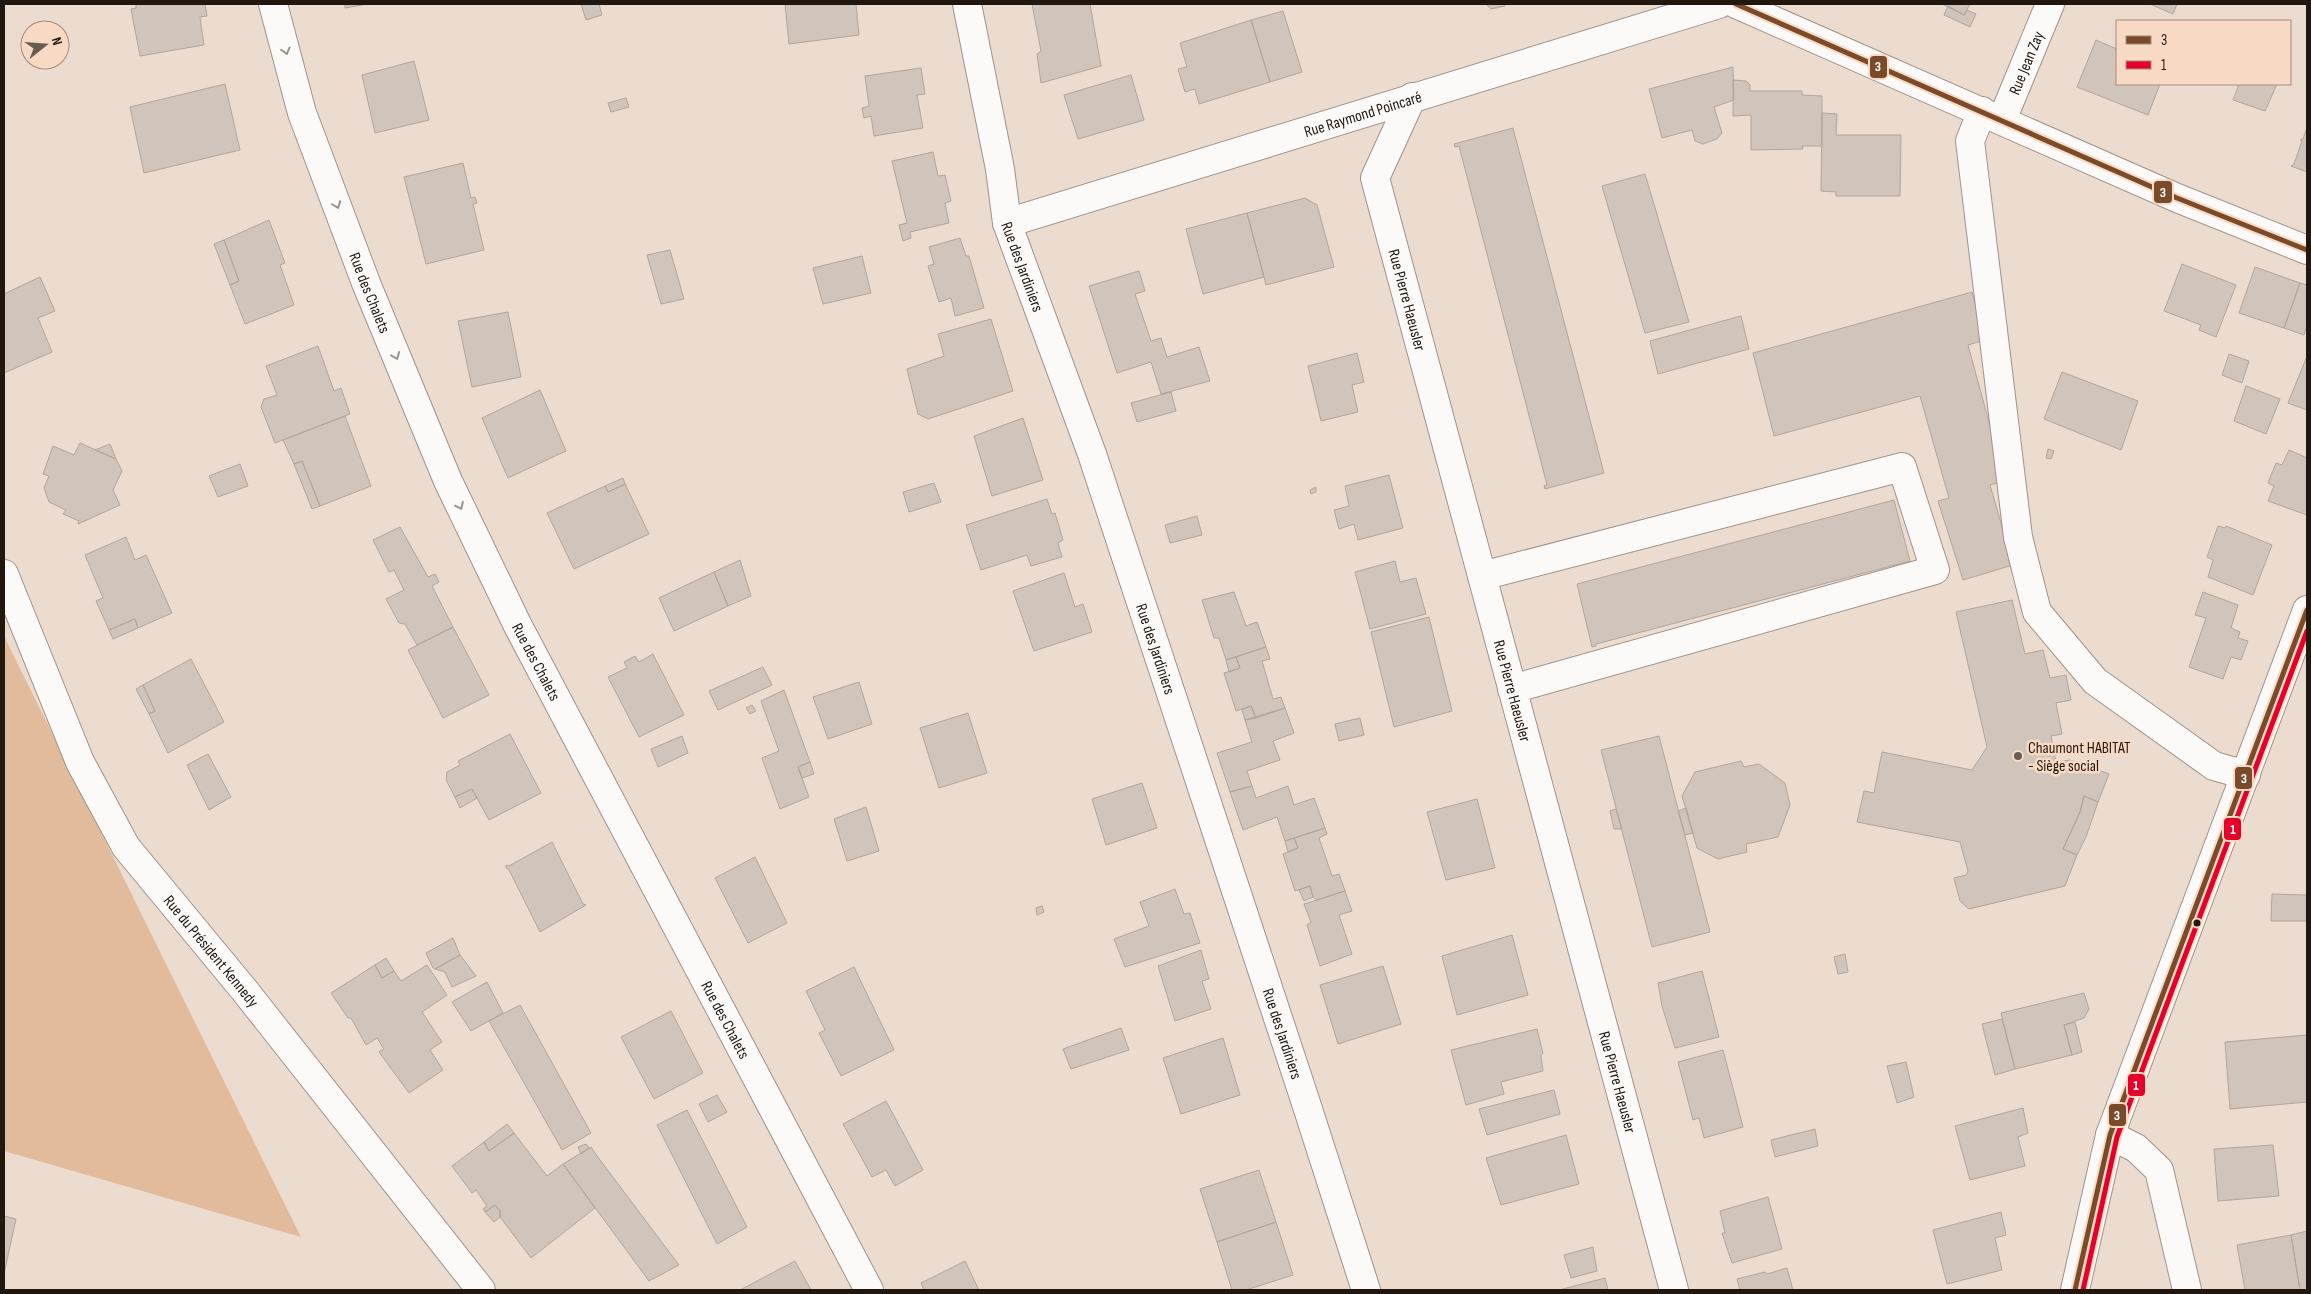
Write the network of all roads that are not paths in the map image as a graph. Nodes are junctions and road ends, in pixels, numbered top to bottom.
1 (273, 4) edge
2 (967, 4) edge
3 (1719, 4) edge
4 (1736, 4) edge
5 (2050, 4) edge
6 (1412, 97) junction
7 (1992, 115) junction
8 (1007, 223) junction
9 (2307, 250) edge
10 (4, 574) edge
11 (1482, 576) junction
12 (2307, 610) edge
13 (1512, 689) junction
14 (2246, 775) junction
15 (2110, 1135) junction
16 (481, 1290) edge
17 (869, 1290) edge
18 (1366, 1290) edge
19 (1674, 1290) edge
20 (2075, 1290) edge
21 (2188, 1290) edge

1 -> 17 street, Rue des Chalets
2 - 8 street, Rue des Jardiniers
3 - 6 street, Rue Raymond Poincaré
4 - 7 street
5 - 7 street, Rue Jean Zay
6 - 8 street, Rue Raymond Poincaré
6 - 11 street, Rue Pierre Haeusler
7 - 9 street
7 - 14 street, Rue Jean Zay
8 - 18 street, Rue des Jardiniers
10 - 16 street, Rue du Président Kennedy
11 - 13 street, Rue Pierre Haeusler
11 - 13 street
12 - 14 street
13 - 19 street, Rue Pierre Haeusler
14 - 15 street
15 - 20 street
15 - 21 street

